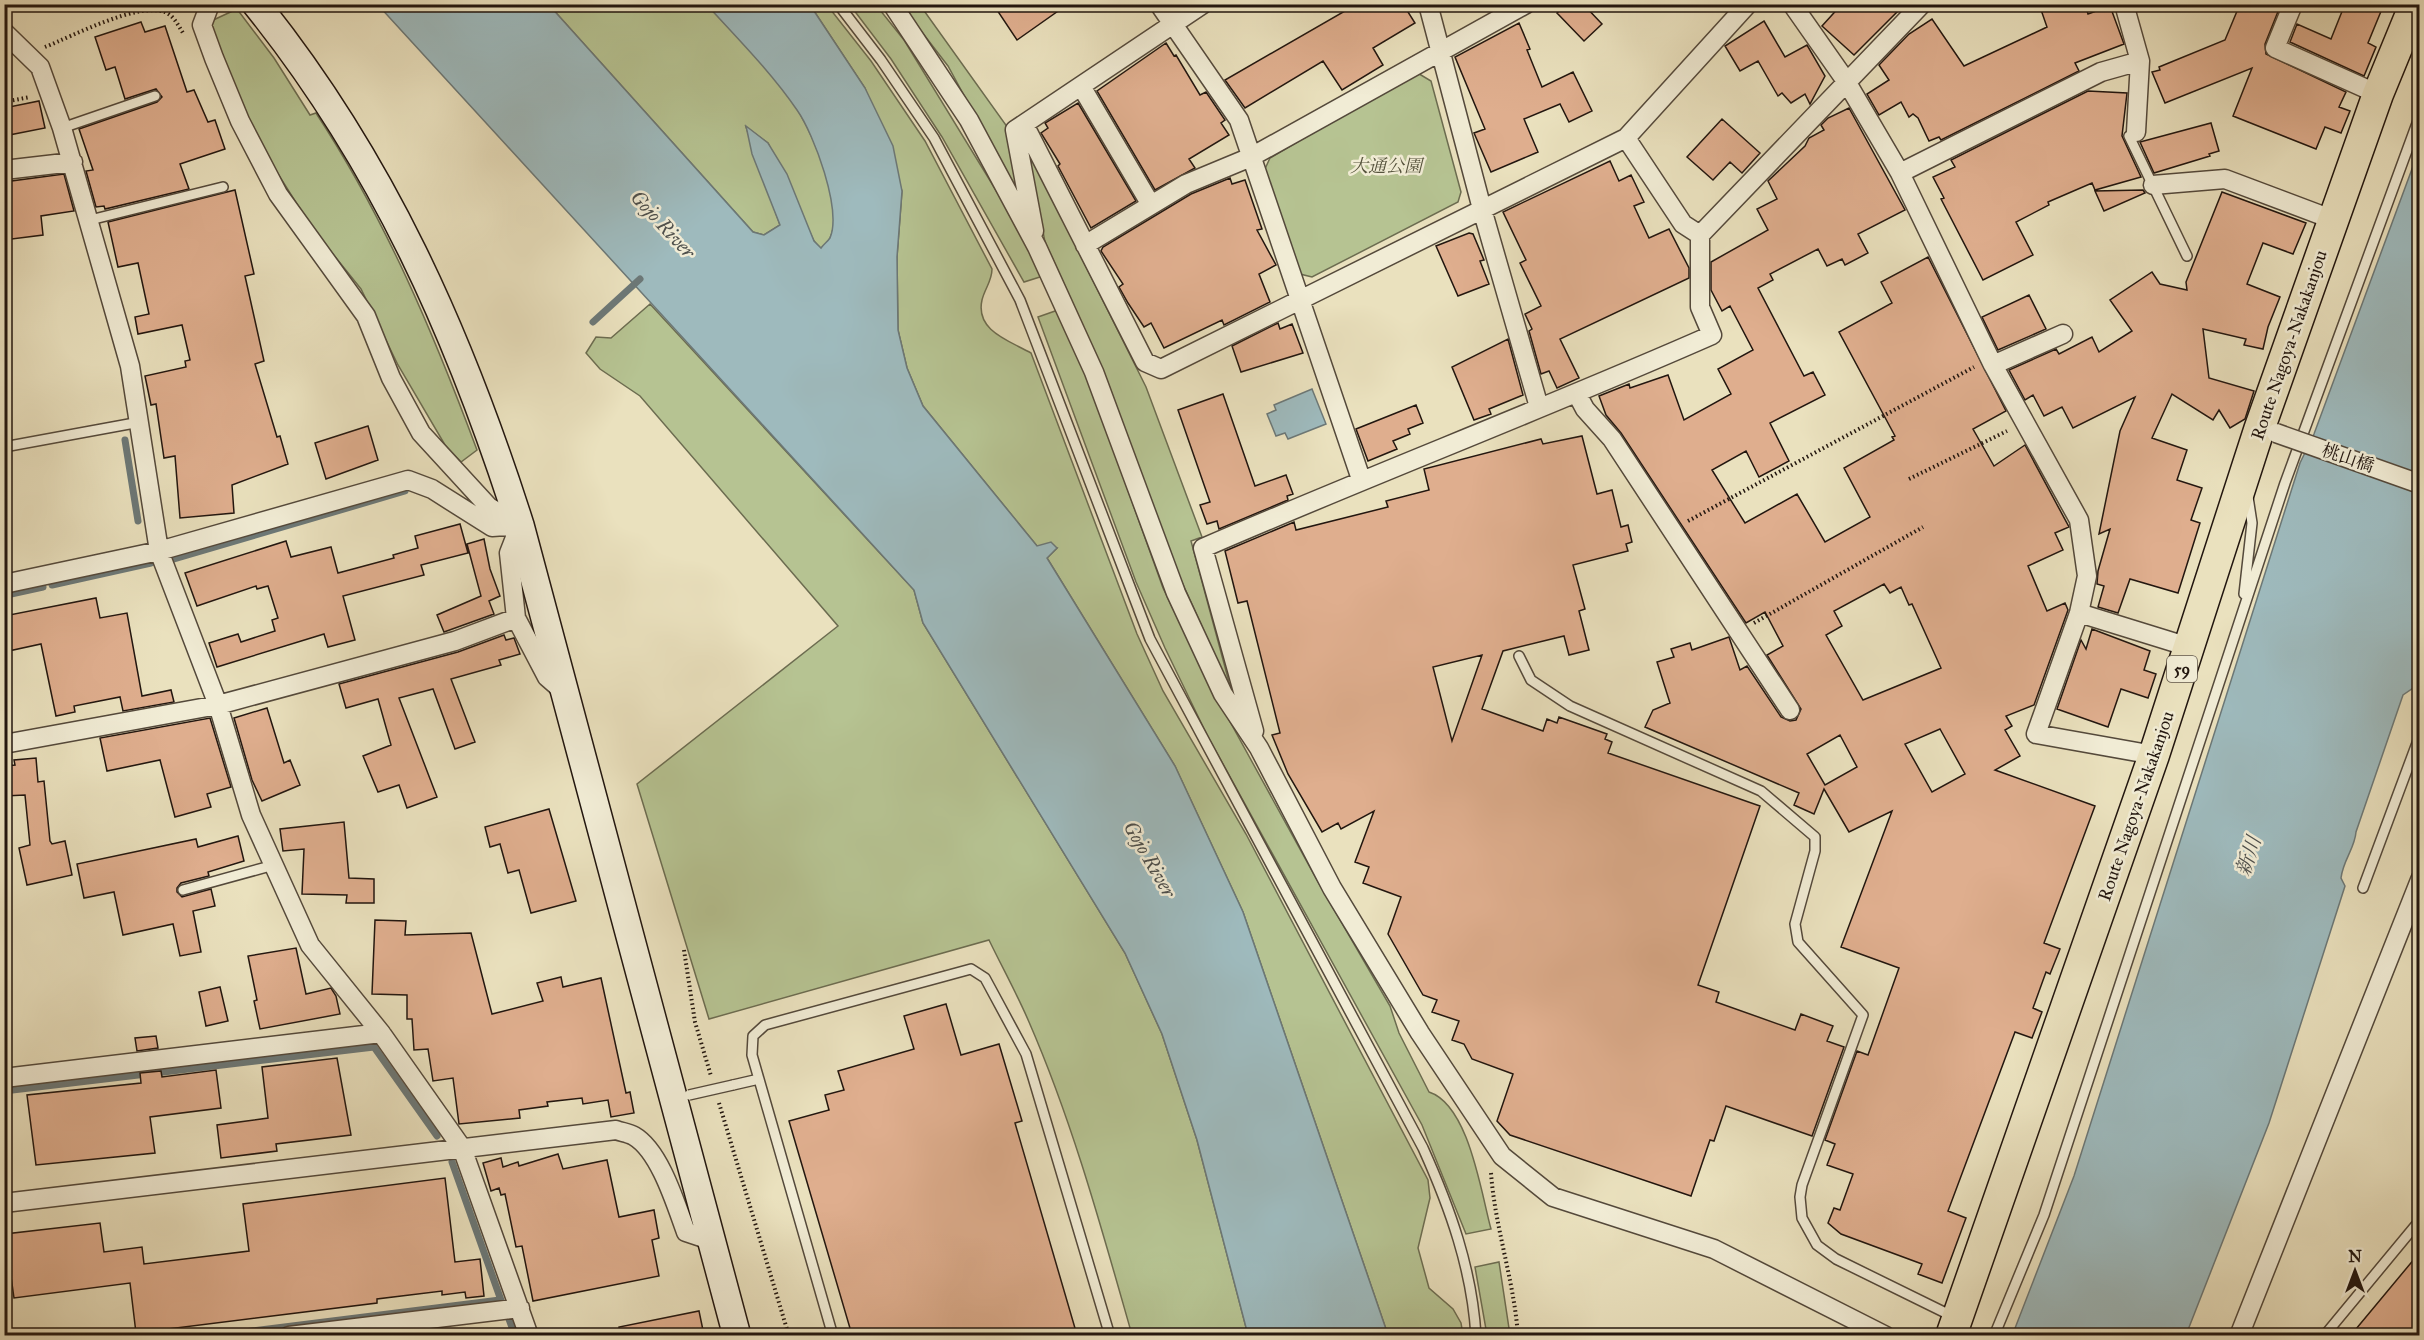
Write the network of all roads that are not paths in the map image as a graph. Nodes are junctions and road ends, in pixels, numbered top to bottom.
1 (210, 4) edge
2 (256, 4) edge
3 (838, 4) edge
4 (892, 4) edge
5 (1159, 4) edge
6 (1203, 4) edge
7 (1428, 4) edge
8 (1526, 4) edge
9 (1748, 4) edge
10 (1792, 4) edge
11 (1922, 4) edge
12 (2124, 4) edge
13 (2293, 4) edge
14 (2415, 4) edge
15 (1172, 24) junction
16 (4, 32) edge
17 (1441, 50) junction
18 (2140, 61) junction
19 (1846, 81) junction
20 (1081, 86) junction
21 (2378, 94) junction
22 (155, 96) dead end
23 (2420, 115) edge
24 (1024, 124) junction
25 (62, 128) junction
26 (2136, 132) joint
27 (1626, 138) junction
28 (1251, 157) junction
29 (73, 162) junction
30 (4, 170) edge
31 (1900, 173) junction
32 (2153, 185) junction
33 (223, 187) dead end
34 (1151, 205) junction
35 (1482, 209) junction
36 (90, 220) junction
37 (2334, 220) junction
38 (1700, 235) junction
39 (1085, 245) junction
40 (1037, 248) junction
41 (2187, 256) dead end
42 (1300, 301) junction
43 (2063, 334) dead end
44 (1992, 362) junction
45 (1577, 393) junction
46 (1539, 407) junction
47 (140, 422) junction
48 (2267, 431) junction
49 (4, 447) edge
50 (2244, 474) junction
51 (1361, 479) junction
52 (2420, 484) edge
53 (520, 525) junction
54 (159, 550) junction
55 (4, 584) edge
56 (2079, 613) junction
57 (2241, 613) junction
58 (516, 618) junction
59 (2189, 647) junction
60 (1519, 656) dead end
61 (563, 691) junction
62 (218, 705) junction
63 (1790, 710) dead end
64 (2420, 735) edge
65 (4, 744) edge
66 (1259, 748) junction
67 (2154, 755) junction
68 (274, 865) junction
69 (2363, 888) dead end
70 (2418, 888) edge
71 (183, 890) dead end
72 (381, 1033) junction
73 (4, 1078) edge
74 (759, 1079) junction
75 (681, 1098) junction
76 (462, 1148) junction
77 (4, 1203) edge
78 (2420, 1220) edge
79 (710, 1240) junction
80 (520, 1308) junction
81 (1954, 1327) edge
82 (289, 1335) edge
83 (529, 1335) edge
84 (737, 1335) edge
85 (833, 1335) edge
86 (1110, 1335) edge
87 (1476, 1335) edge
88 (1886, 1335) edge
89 (1994, 1335) edge
90 (2239, 1335) edge
91 (2324, 1335) edge

1 - 53 street
2 - 53 street
3 - 87 lane
4 - 40 street
5 - 15 street
6 - 15 street
7 - 17 street
8 - 17 street
9 - 27 street
10 - 19 street
11 - 19 street
12 - 18 street
13 - 21 street
14 - 21 main road, Route Nagoya-Nakakanjou / 59
15 - 20 street
15 - 28 street
16 - 25 street
17 - 28 street
17 - 35 street
18 - 26 street
18 - 31 street
19 - 31 street
19 - 38 street
20 - 24 street
20 - 34 street
21 - 37 main road, Route Nagoya-Nakakanjou / 59
22 - 25 lane
23 - 57 lane
24 - 39 street
24 - 40 street
25 - 29 street
26 - 32 lane
27 - 35 street
27 - 38 street
28 - 34 street
28 - 42 street
29 - 30 street
29 - 36 street
31 - 44 street
32 - 37 street
32 - 41 lane
33 - 36 lane
34 - 39 street
35 - 42 street
35 - 46 street
36 - 47 street
37 - 48 main road, Route Nagoya-Nakakanjou / 59
38 - 45 street
39 - 42 street
40 - 66 street
42 - 51 street
43 - 44 street
44 - 56 street
45 - 46 street
45 - 63 street
46 - 51 street
47 - 49 lane
47 - 54 street
48 - 50 main road, Route Nagoya-Nakakanjou / 59
48 - 52 street, 桃山橋, bridge
50 - 57 lane
50 - 59 main road, Route Nagoya-Nakakanjou / 59
51 - 66 street
53 - 54 street
53 - 58 street
53 - 61 street
54 - 55 street
54 - 62 street
56 - 59 street
56 - 67 street
57 - 89 lane
58 - 61 street
58 - 62 street
59 - 67 main road, Route Nagoya-Nakakanjou / 59
60 - 81 lane
61 - 75 street
62 - 65 street
62 - 68 street
64 - 69 lane
66 - 88 street
67 - 81 main road, Route Nagoya-Nakakanjou / 59
68 - 71 lane
68 - 72 street
70 - 90 street
72 - 73 street
72 - 76 street
74 - 75 lane, bridge
74 - 85 lane
74 - 86 lane
75 - 79 street
76 - 77 street
76 - 79 street
76 - 80 street
78 - 91 lane
79 - 84 street
80 - 82 street
80 - 83 street

